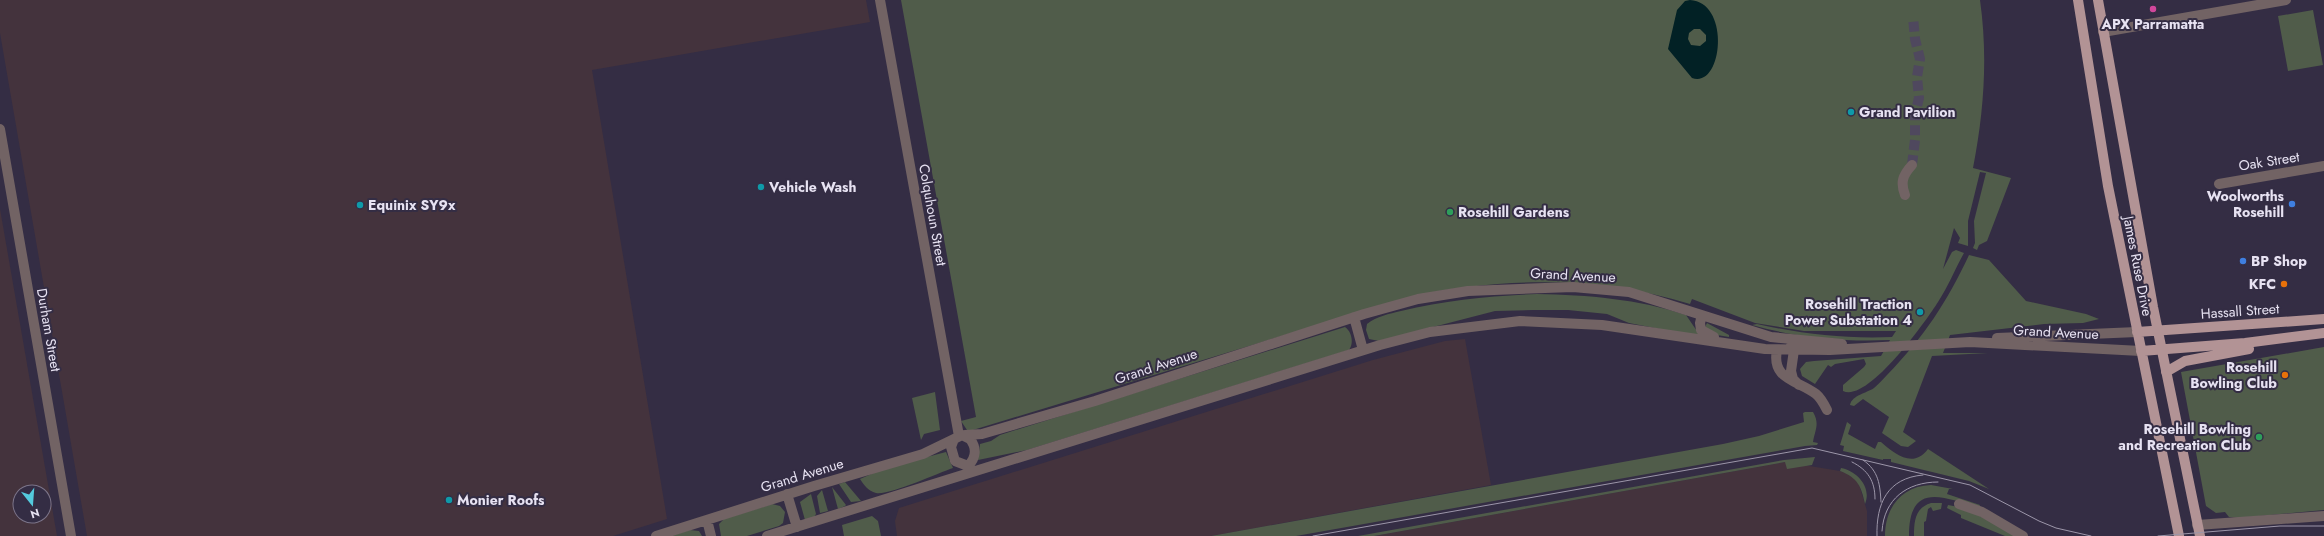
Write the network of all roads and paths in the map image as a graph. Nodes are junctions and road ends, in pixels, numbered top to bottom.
1 (880, 0) edge
2 (2078, 0) edge
3 (2098, 0) edge
4 (2286, 0) edge
5 (2103, 32) junction
6 (0, 129) edge
7 (1912, 165) tunnel mouth
8 (2324, 166) edge
9 (2219, 184) dead end
10 (1905, 195) dead end
11 (1702, 315) junction
12 (1354, 317) junction
13 (2324, 319) edge
14 (2158, 330) junction
15 (2137, 332) junction
16 (2324, 333) edge
17 (1787, 340) junction
18 (2270, 340) junction
19 (1970, 342) junction
20 (1886, 346) junction
21 (1748, 347) junction
22 (1363, 350) junction
23 (1777, 350) junction
24 (1794, 350) junction
25 (2162, 350) junction
26 (2141, 351) junction
27 (2166, 372) junction
28 (1799, 384) junction
29 (1827, 410) dead end
30 (959, 437) junction
31 (1033, 452) junction
32 (968, 466) junction
33 (787, 494) junction
34 (889, 498) junction
35 (1959, 504) dead end
36 (2324, 516) edge
37 (707, 520) junction
38 (2197, 525) junction
39 (797, 527) junction
40 (71, 536) edge
41 (656, 536) edge
42 (711, 536) edge
43 (767, 536) edge
44 (2023, 536) edge
45 (2179, 536) edge
46 (2200, 536) edge

1 - 30 street, Colquhoun Street
2 - 15 main road, James Ruse Drive
3 - 5 main road, James Ruse Drive
4 - 5 street
5 - 14 main road, James Ruse Drive
6 - 40 street, Durham Street
7 - 10 street
8 - 9 street, Oak Street
11 - 12 street, Grand Avenue
11 - 17 street, Grand Avenue
11 - 21 street
12 - 22 street
12 - 30 street, Grand Avenue
13 - 14 main road, Hassall Street
14 - 15 main road, Hassall Street
14 - 25 main road, James Ruse Drive
15 - 19 street, Grand Avenue
15 - 26 main road, James Ruse Drive
16 - 18 main road
17 - 20 street, Grand Avenue
17 - 23 street
17 - 24 street
18 - 25 main road
18 - 27 main road
19 - 20 street, Grand Avenue
19 - 26 street, Grand Avenue
20 - 24 street, Grand Avenue
21 - 22 street, Grand Avenue
21 - 23 street, Grand Avenue
22 - 31 street, Grand Avenue
23 - 24 street, Grand Avenue
23 - 28 street
24 - 28 street
25 - 26 main road
25 - 27 main road, James Ruse Drive
26 - 45 main road, James Ruse Drive
27 - 38 main road, James Ruse Drive
28 - 29 street
30 - 32 street
30 - 32 street
30 - 33 street, Grand Avenue
31 - 32 street, Grand Avenue
31 - 34 street, Grand Avenue
32 - 34 street, Grand Avenue
33 - 37 street, Grand Avenue
33 - 39 street
34 - 39 street, Grand Avenue
35 - 44 street
36 - 38 street
37 - 41 street, Grand Avenue
37 - 42 street
38 - 46 main road, James Ruse Drive
39 - 43 street, Grand Avenue

